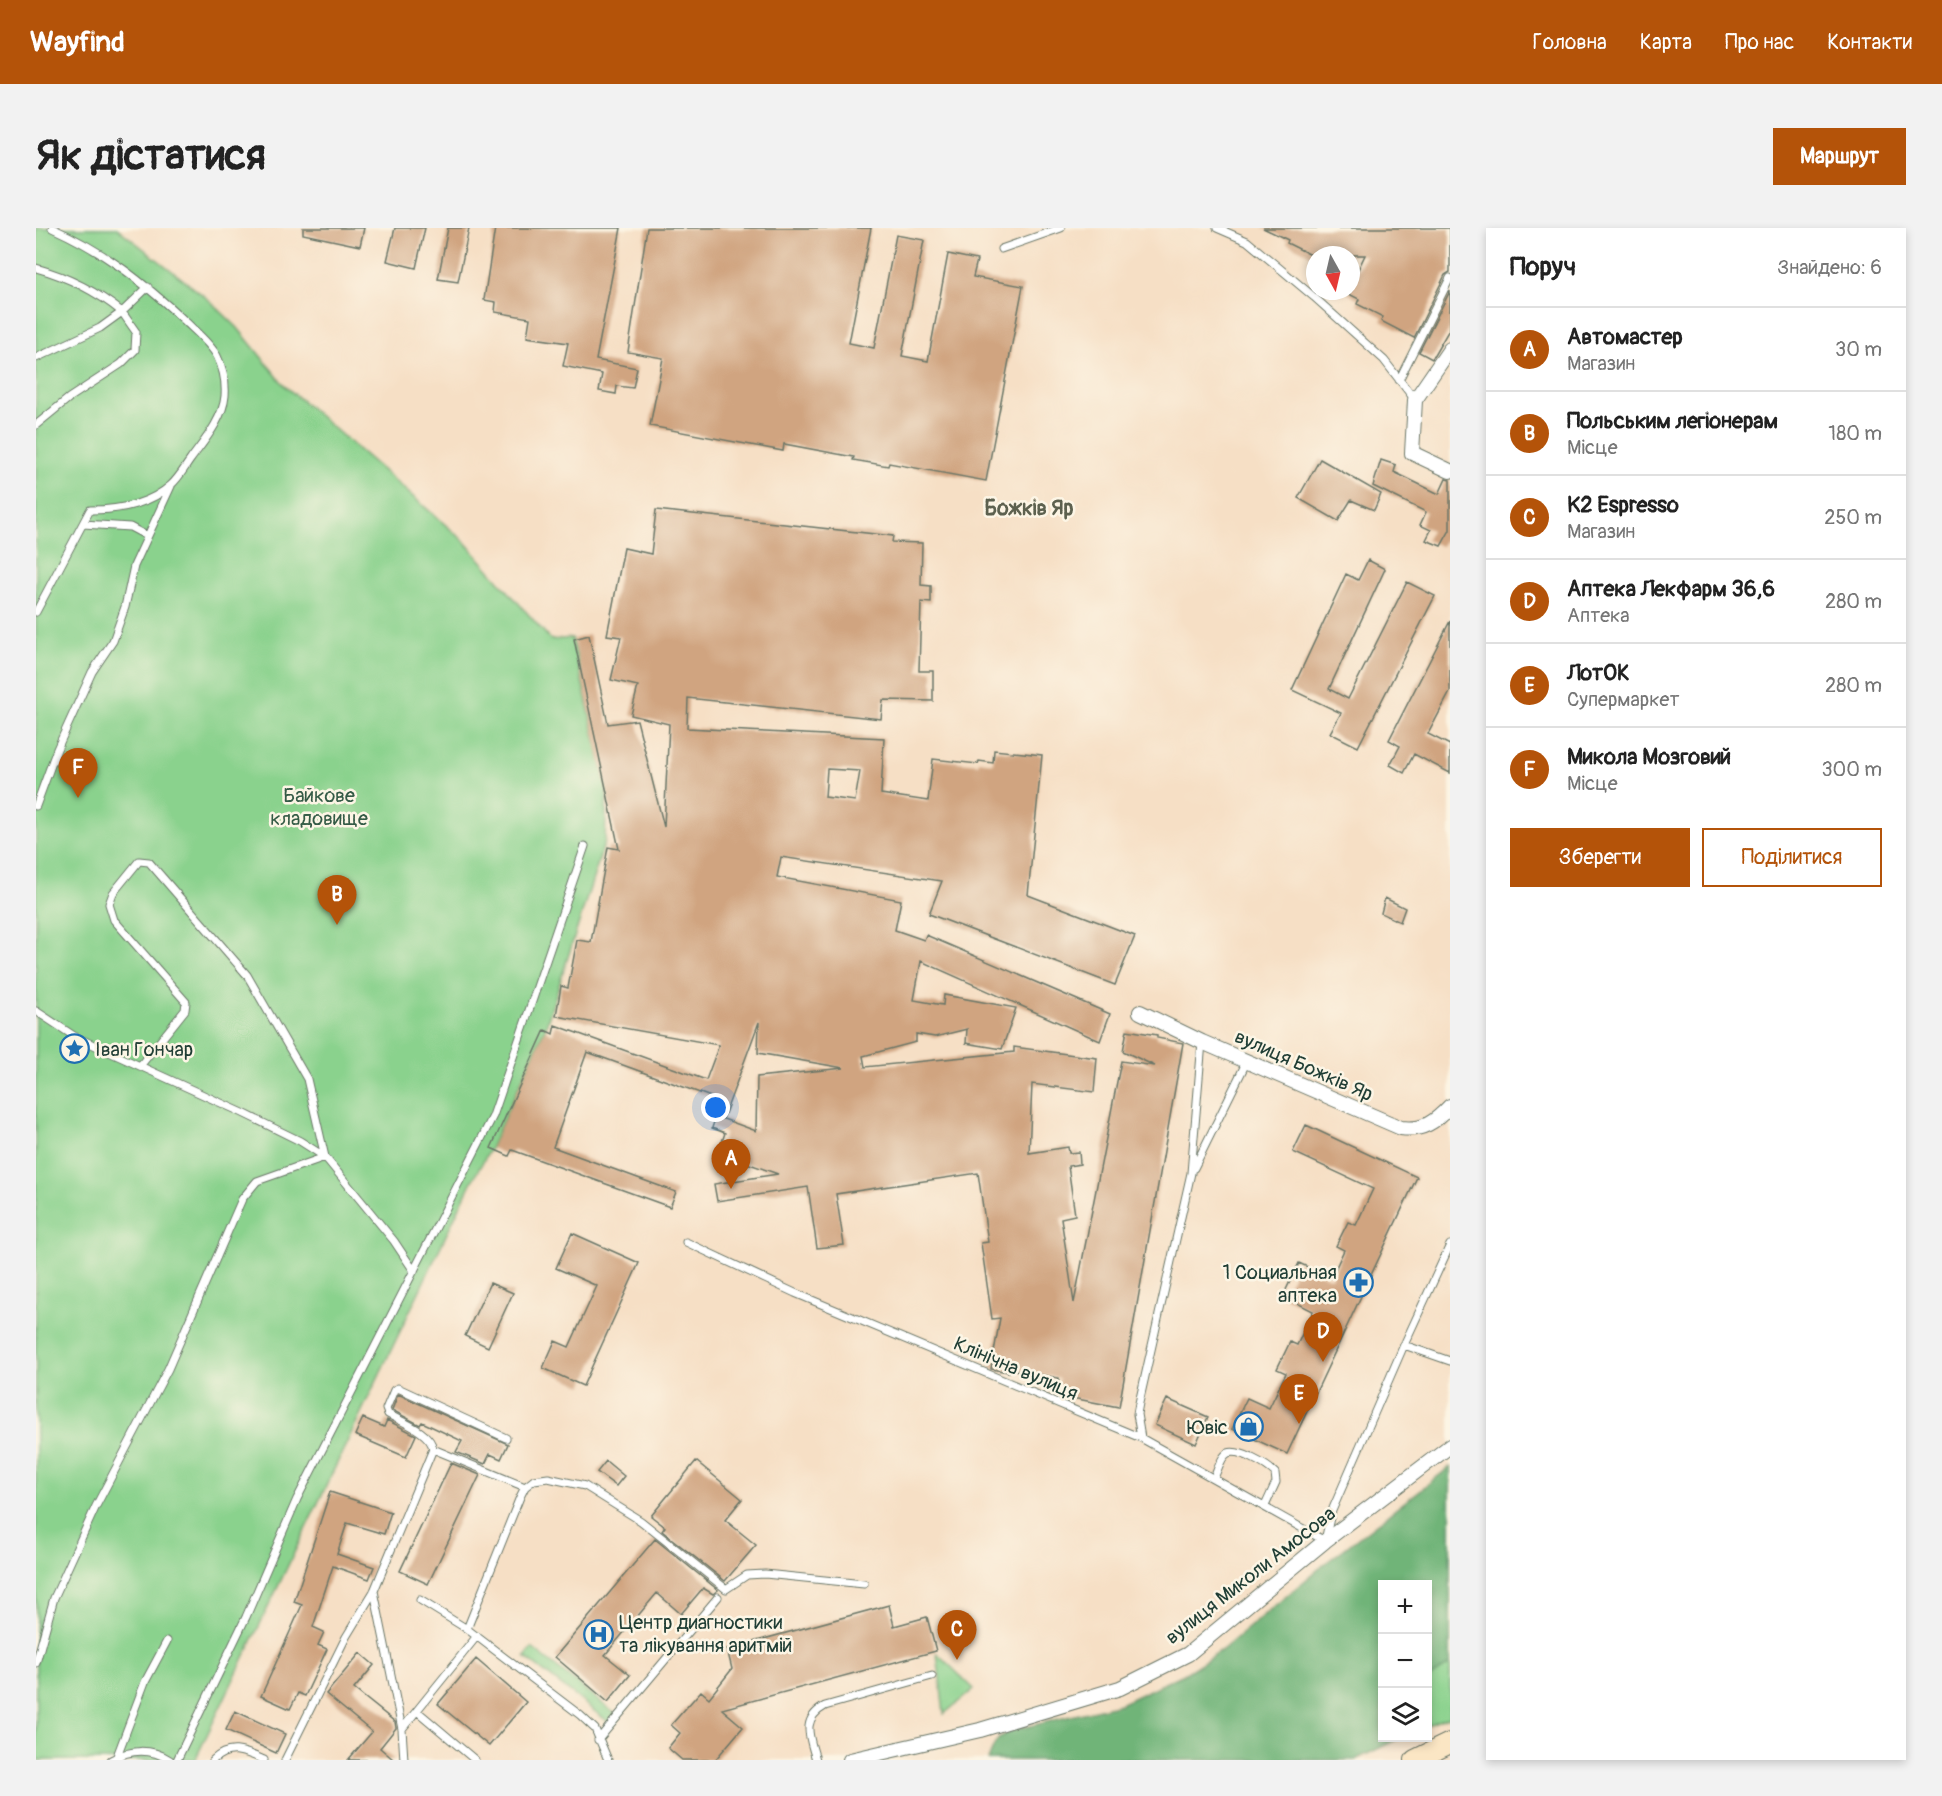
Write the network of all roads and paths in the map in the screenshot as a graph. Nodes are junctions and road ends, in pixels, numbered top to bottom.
1 (52, 228) edge
2 (1061, 228) edge
3 (1217, 228) edge
4 (1001, 249) dead end
5 (36, 268) edge
6 (1450, 278) edge
7 (148, 287) junction
8 (122, 312) junction
9 (1450, 349) edge
10 (36, 358) edge
11 (1399, 380) junction
12 (1415, 400) junction
13 (36, 425) edge
14 (1450, 471) edge
15 (172, 484) junction
16 (83, 524) junction
17 (147, 536) junction
18 (36, 612) edge
19 (36, 806) edge
20 (585, 846) dead end
21 (36, 1011) edge
22 (1140, 1012) dead end
23 (1202, 1042) junction
24 (1247, 1061) junction
25 (140, 1066) junction
26 (1450, 1106) edge
27 (325, 1157) junction
28 (1191, 1173) junction
29 (687, 1242) dead end
30 (1450, 1245) edge
31 (414, 1271) junction
32 (1404, 1345) junction
33 (1450, 1361) edge
34 (506, 1438) dead end
35 (1141, 1438) junction
36 (1450, 1446) edge
37 (433, 1449) junction
38 (1214, 1478) junction
39 (525, 1487) junction
40 (1265, 1506) junction
41 (1325, 1541) junction
42 (864, 1584) dead end
43 (374, 1591) junction
44 (718, 1597) dead end
45 (420, 1600) dead end
46 (467, 1629) junction
47 (477, 1636) junction
48 (167, 1641) dead end
49 (36, 1663) edge
50 (932, 1676) dead end
51 (417, 1711) junction
52 (402, 1729) junction
53 (598, 1740) junction
54 (1450, 1743) edge
55 (114, 1758) edge
56 (170, 1760) edge
57 (177, 1760) edge
58 (213, 1760) edge
59 (264, 1760) edge
60 (285, 1760) edge
61 (404, 1760) edge
62 (475, 1760) edge
63 (608, 1760) edge
64 (816, 1760) edge
65 (850, 1760) edge
66 (1415, 1760) edge

1 - 7 lane
2 - 4 lane
3 - 11 lane
5 - 8 lane
6 - 11 lane
7 - 8 lane
7 - 15 lane
8 - 10 lane
8 - 13 lane
9 - 12 street
11 - 12 lane
12 - 14 street
15 - 16 lane
15 - 17 lane
16 - 17 lane
16 - 18 lane
17 - 19 lane
20 - 31 lane
21 - 25 lane
22 - 23 street, вулиця Божків Яр
23 - 24 street, вулиця Божків Яр
23 - 28 lane
24 - 26 street, вулиця Божків Яр
24 - 28 lane
25 - 27 lane
25 - 27 lane
27 - 31 lane
27 - 49 lane
28 - 35 lane
29 - 35 lane, Клінічна вулиця
30 - 32 lane
31 - 57 lane
32 - 33 lane
32 - 41 lane
34 - 37 lane
35 - 38 lane, Клінічна вулиця
36 - 41 street, вулиця Миколи Амосова
37 - 39 lane
37 - 43 lane
38 - 40 lane, Клінічна вулиця
38 - 40 lane
39 - 42 lane
39 - 46 lane
40 - 41 lane, Клінічна вулиця
41 - 65 street, вулиця Миколи Амосова
43 - 52 lane
43 - 60 lane
44 - 53 lane
45 - 46 lane
46 - 47 lane
47 - 51 lane
47 - 53 lane
48 - 55 lane
50 - 64 lane
51 - 52 lane
51 - 62 lane
52 - 61 lane
53 - 63 lane
54 - 66 main road
55 - 56 lane
58 - 59 lane

